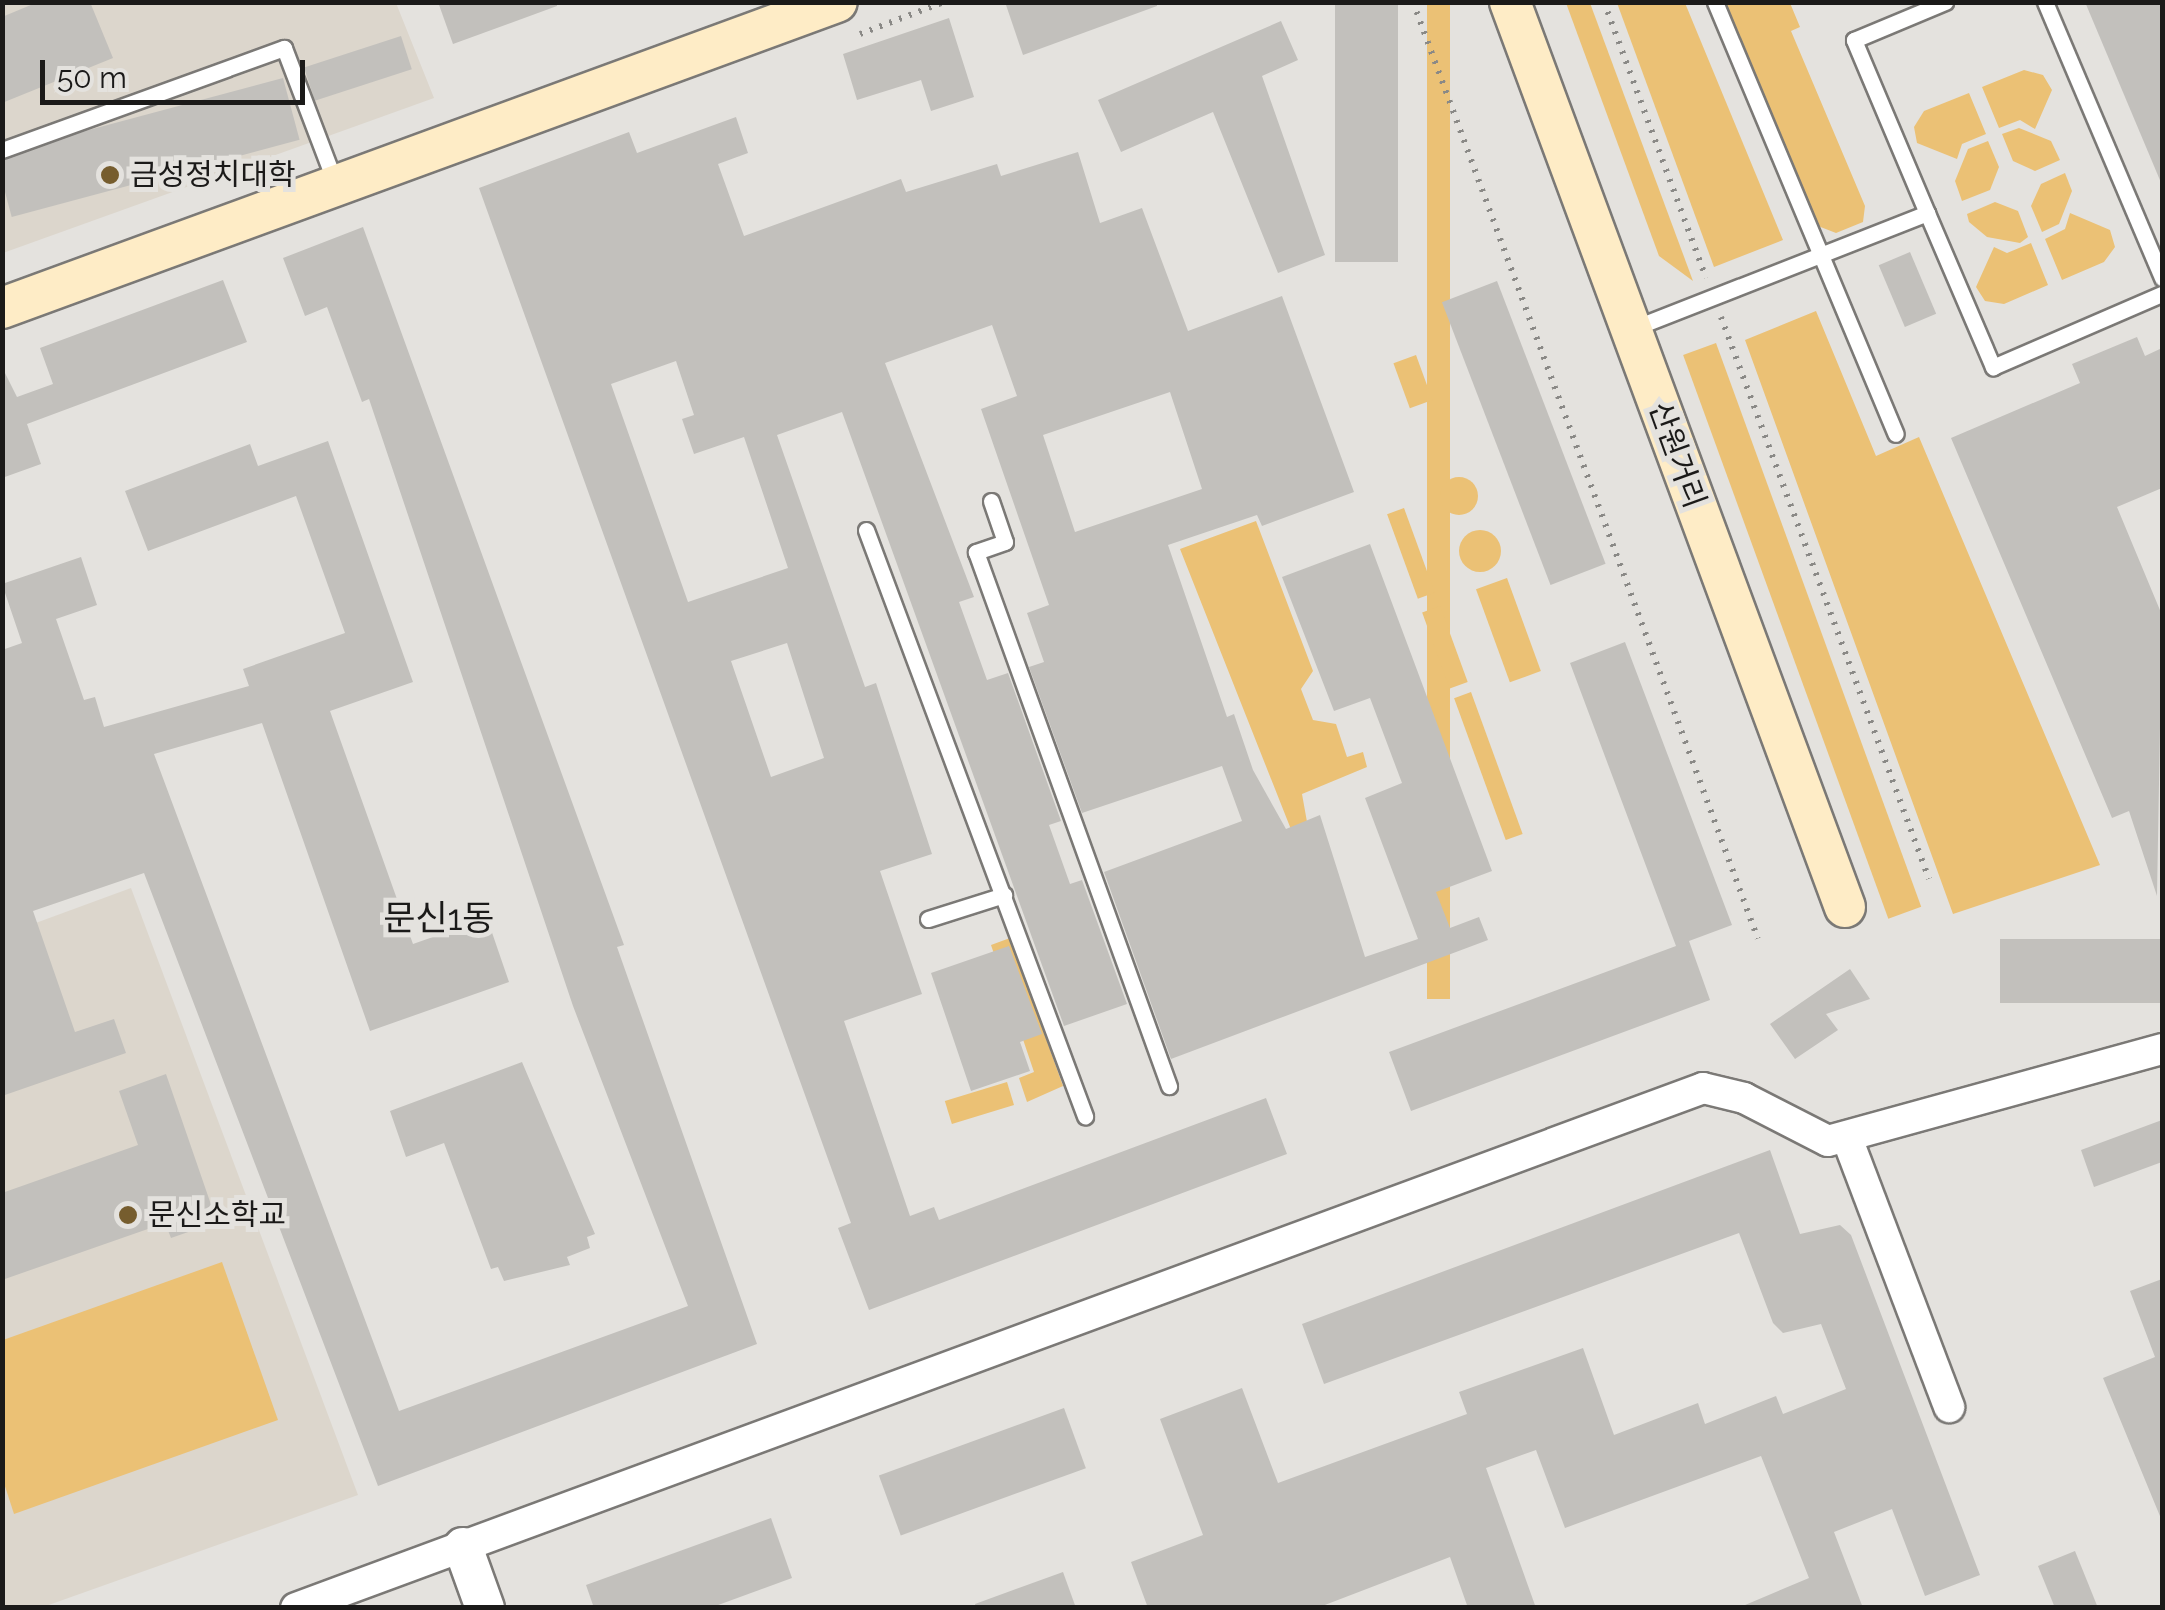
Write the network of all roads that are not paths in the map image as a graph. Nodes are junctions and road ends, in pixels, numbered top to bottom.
1 (837, 2) edge
2 (1510, 2) edge
3 (1715, 2) edge
4 (1945, 2) edge
5 (2044, 2) edge
6 (2, 150) edge
7 (336, 186) junction
8 (1927, 213) junction
9 (1822, 259) junction
10 (2162, 278) edge
11 (2162, 294) edge
12 (2, 308) edge
13 (1630, 329) junction
14 (1896, 434) dead end
15 (991, 501) dead end
16 (866, 530) dead end
17 (1004, 896) junction
18 (1845, 907) dead end
19 (928, 919) dead end
20 (2162, 1049) edge
21 (1169, 1086) dead end
22 (1084, 1116) dead end
23 (1848, 1138) junction
24 (1949, 1407) dead end
25 (462, 1546) junction
26 (296, 1608) edge
27 (485, 1608) edge

1 - 7 main road
2 - 13 main road, 산원거리
3 - 9 lane
4 - 8 lane
5 - 10 lane
6 - 7 lane
7 - 12 main road
8 - 9 lane
8 - 11 lane
9 - 13 lane
9 - 14 lane
13 - 18 main road, 산원거리
15 - 21 lane
16 - 17 lane
17 - 19 lane
17 - 22 lane
20 - 23 street
23 - 24 street
23 - 25 street
25 - 26 street
25 - 27 street

